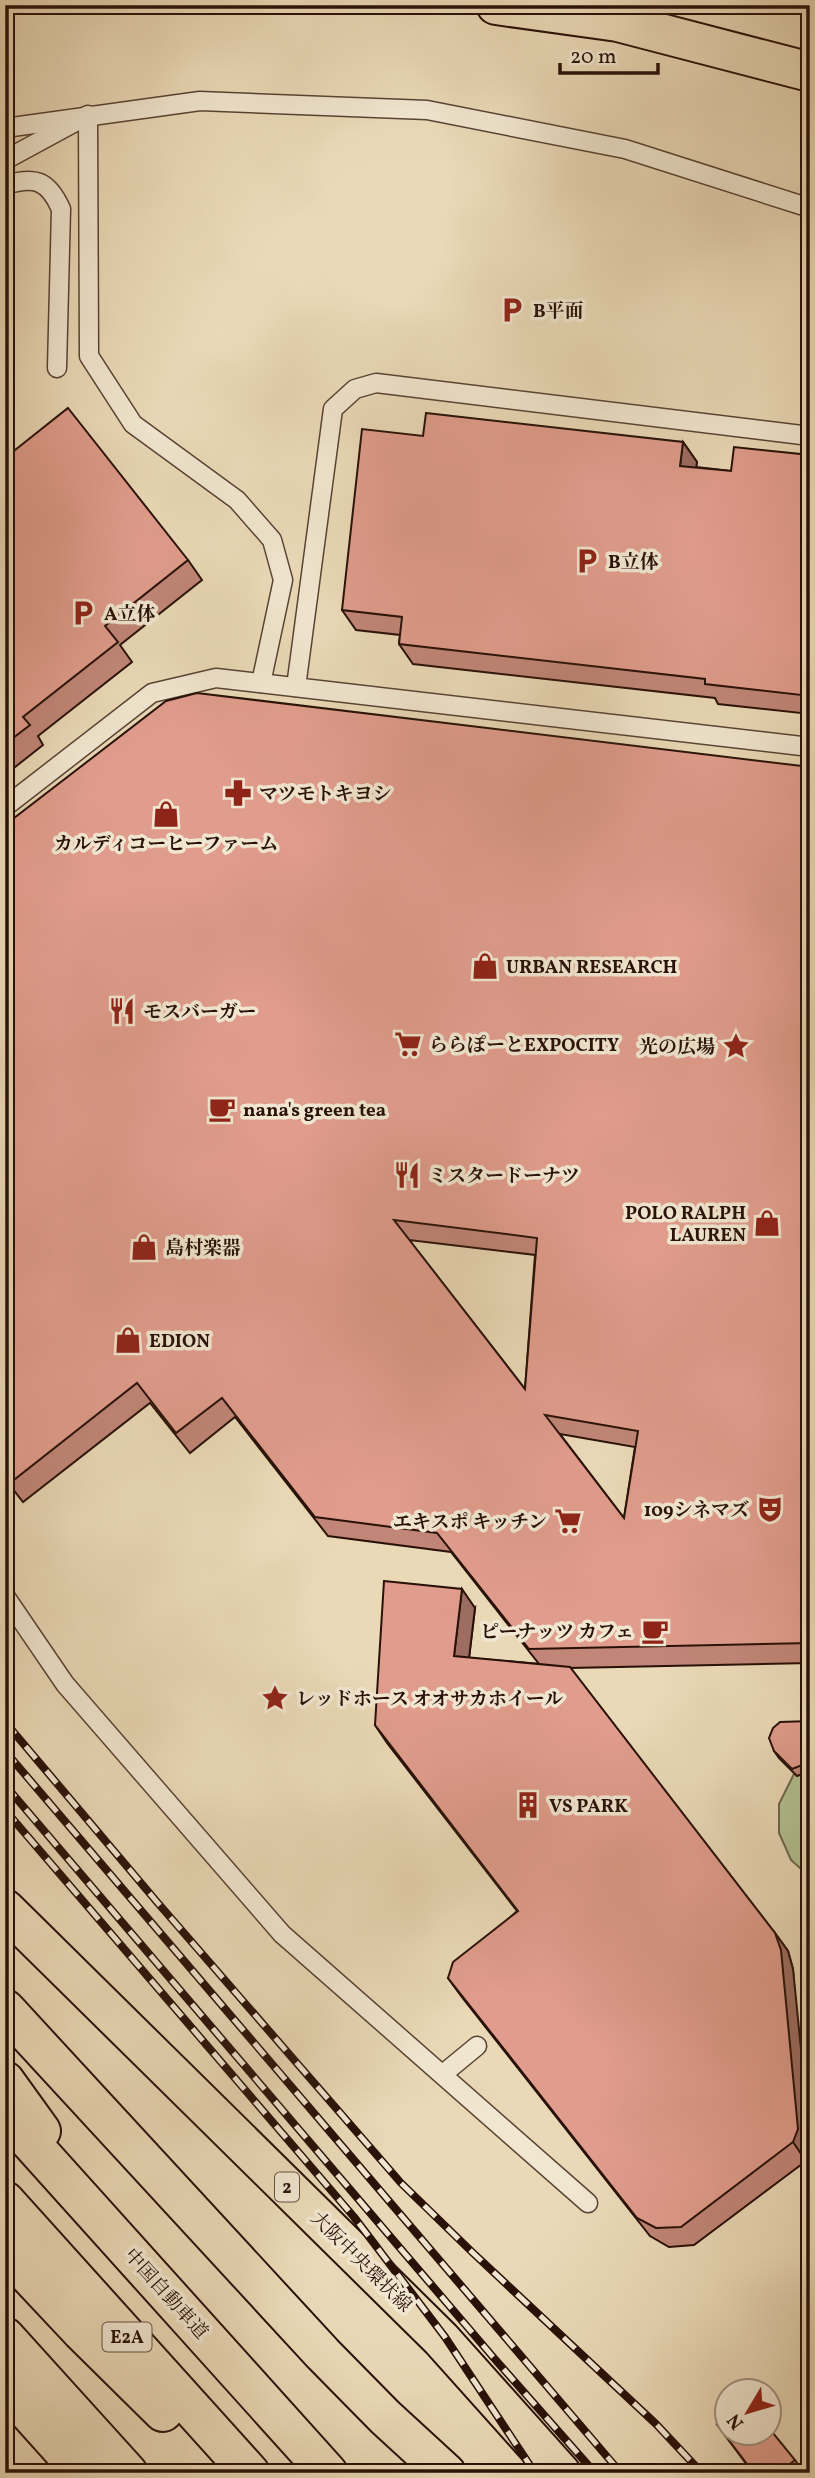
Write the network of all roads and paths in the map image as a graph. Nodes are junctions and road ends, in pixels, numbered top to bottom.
1 (496, 5) edge
2 (810, 72) edge
3 (88, 115) junction
4 (5, 128) edge
5 (5, 160) edge
6 (5, 185) edge
7 (810, 208) edge
8 (57, 368) dead end
9 (810, 436) edge
10 (261, 683) junction
11 (296, 687) junction
12 (810, 747) edge
13 (5, 807) edge
14 (5, 1596) edge
15 (5, 1909) edge
16 (5, 2009) edge
17 (477, 2046) dead end
18 (443, 2074) junction
19 (5, 2081) edge
20 (5, 2114) edge
21 (5, 2201) edge
22 (588, 2203) dead end
23 (118, 2238) junction
24 (5, 2250) edge
25 (5, 2337) edge
26 (5, 2386) edge
27 (82, 2473) edge
28 (128, 2473) edge
29 (224, 2473) edge
30 (250, 2473) edge
31 (328, 2473) edge
32 (446, 2473) edge
33 (561, 2473) edge

1 - 2 main road
3 - 4 lane
3 - 5 lane
3 - 7 lane
3 - 10 lane
6 - 8 lane
9 - 11 lane
10 - 11 lane
10 - 13 lane
11 - 12 lane
14 - 18 lane
15 - 33 main road, 大阪中央環状線 / 2
16 - 32 main road
17 - 18 lane
18 - 22 lane
19 - 23 main road
20 - 23 main road, 中国自動車道
21 - 30 main road, E2A
23 - 31 main road, 中国自動車道
24 - 29 main road
25 - 28 main road
26 - 27 main road

